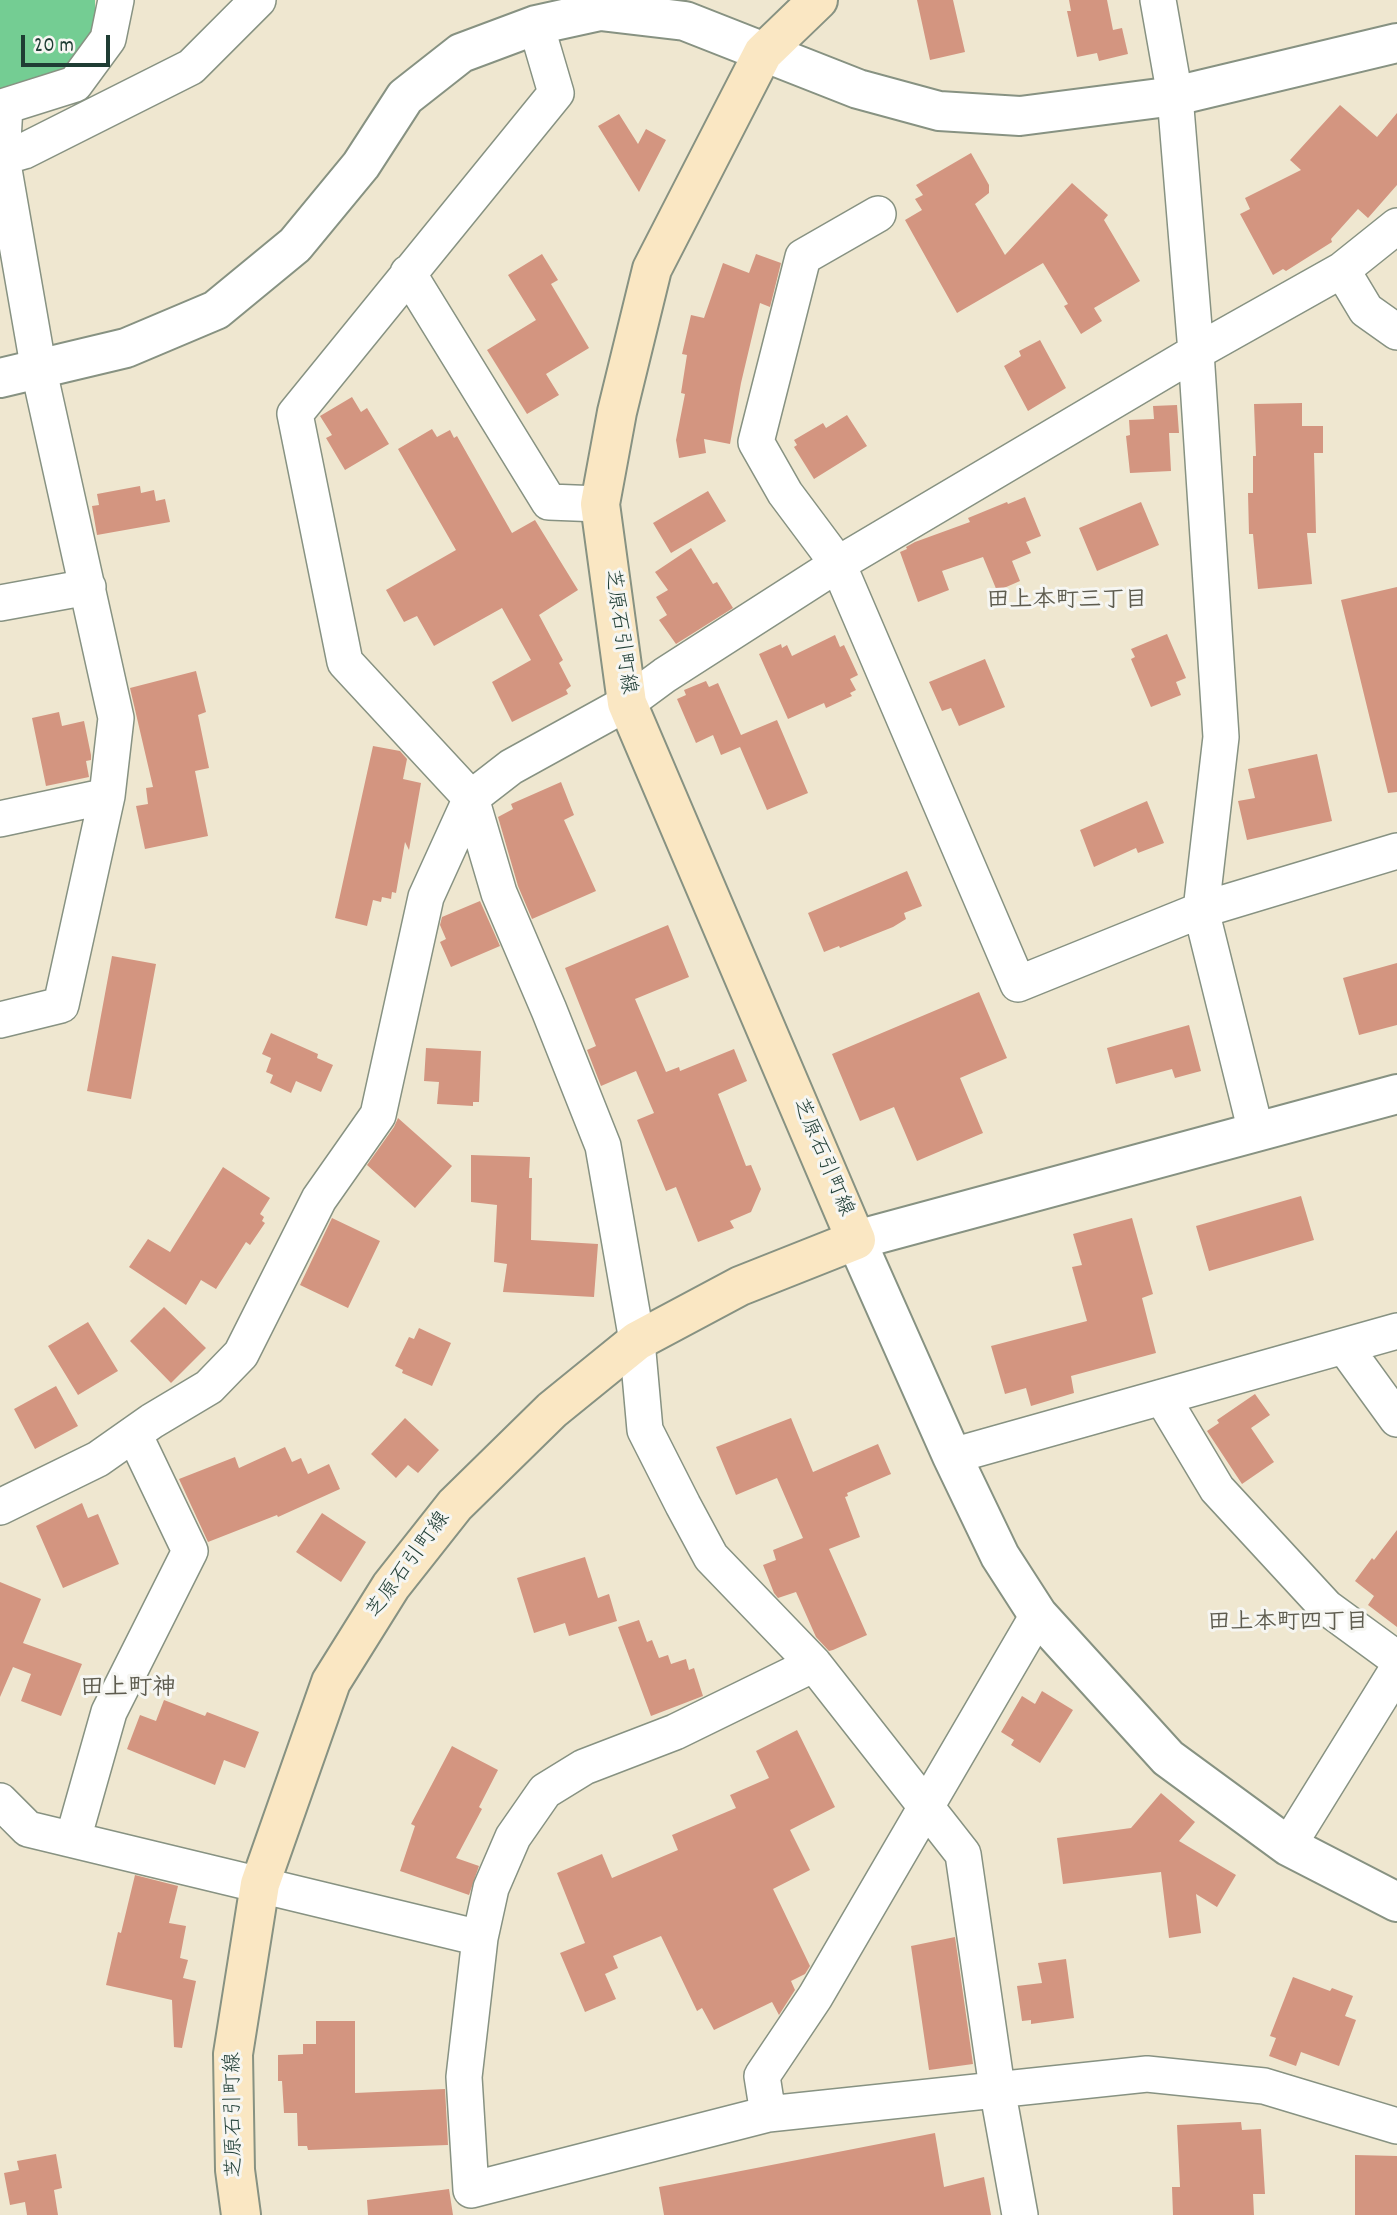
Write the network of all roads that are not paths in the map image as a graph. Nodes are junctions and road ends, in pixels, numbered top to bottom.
1 (116, 0) edge
2 (258, 0) edge
3 (818, 0) edge
4 (1157, 0) edge
5 (536, 25) junction
6 (1397, 43) edge
7 (763, 53) junction
8 (1175, 96) junction
9 (1, 158) edge
10 (878, 214) dead end
11 (1397, 226) edge
12 (1342, 270) junction
13 (408, 273) junction
14 (1397, 332) edge
15 (1196, 352) junction
16 (39, 371) junction
17 (0, 378) edge
18 (600, 504) junction
19 (838, 564) junction
20 (88, 587) junction
21 (0, 603) edge
22 (627, 703) junction
23 (107, 796) junction
24 (471, 798) junction
25 (0, 819) edge
26 (1397, 851) edge
27 (1201, 910) junction
28 (0, 1020) edge
29 (1397, 1094) edge
30 (1256, 1132) junction
31 (856, 1240) junction
32 (1397, 1331) edge
33 (637, 1341) junction
34 (1344, 1346) junction
35 (1162, 1397) junction
36 (1397, 1419) edge
37 (134, 1434) junction
38 (952, 1456) junction
39 (0, 1507) edge
40 (1038, 1615) junction
41 (1397, 1660) edge
42 (814, 1664) junction
43 (1397, 1670) edge
44 (0, 1801) edge
45 (926, 1805) junction
46 (73, 1839) junction
47 (1288, 1846) junction
48 (260, 1884) junction
49 (1397, 1902) edge
50 (480, 1938) junction
51 (997, 2088) junction
52 (768, 2114) junction
53 (1396, 2120) edge
54 (241, 2215) edge
55 (1020, 2215) edge

1 - 9 street
2 - 9 street
3 - 7 main road, 芝原石引町線
4 - 8 street
5 - 7 street
5 - 13 street
5 - 16 street
6 - 8 street
7 - 8 street
7 - 18 main road, 芝原石引町線
8 - 15 street
9 - 16 street
10 - 19 street
11 - 12 street
12 - 14 street
12 - 15 street
13 - 18 street
13 - 24 street
15 - 19 street
15 - 27 street
16 - 17 street
16 - 20 street
18 - 22 main road, 芝原石引町線
19 - 22 street
19 - 27 street
20 - 21 street
20 - 23 street
22 - 24 street
22 - 31 main road, 芝原石引町線
23 - 25 street
23 - 28 street
24 - 33 street
24 - 37 street
26 - 27 street
27 - 30 street
29 - 30 street
30 - 31 street
31 - 33 main road, 芝原石引町線
31 - 38 street
32 - 34 street
33 - 42 street
33 - 48 main road, 芝原石引町線
34 - 35 street
34 - 36 street
35 - 38 street
35 - 41 street
37 - 39 street
37 - 46 street
38 - 40 street
40 - 45 street
40 - 47 street
42 - 45 street
42 - 50 street
43 - 47 street
44 - 46 street
45 - 51 street
45 - 52 street
46 - 48 street
47 - 49 street
48 - 50 street
48 - 54 main road, 芝原石引町線
50 - 52 street
51 - 52 street
51 - 53 street
51 - 55 street

